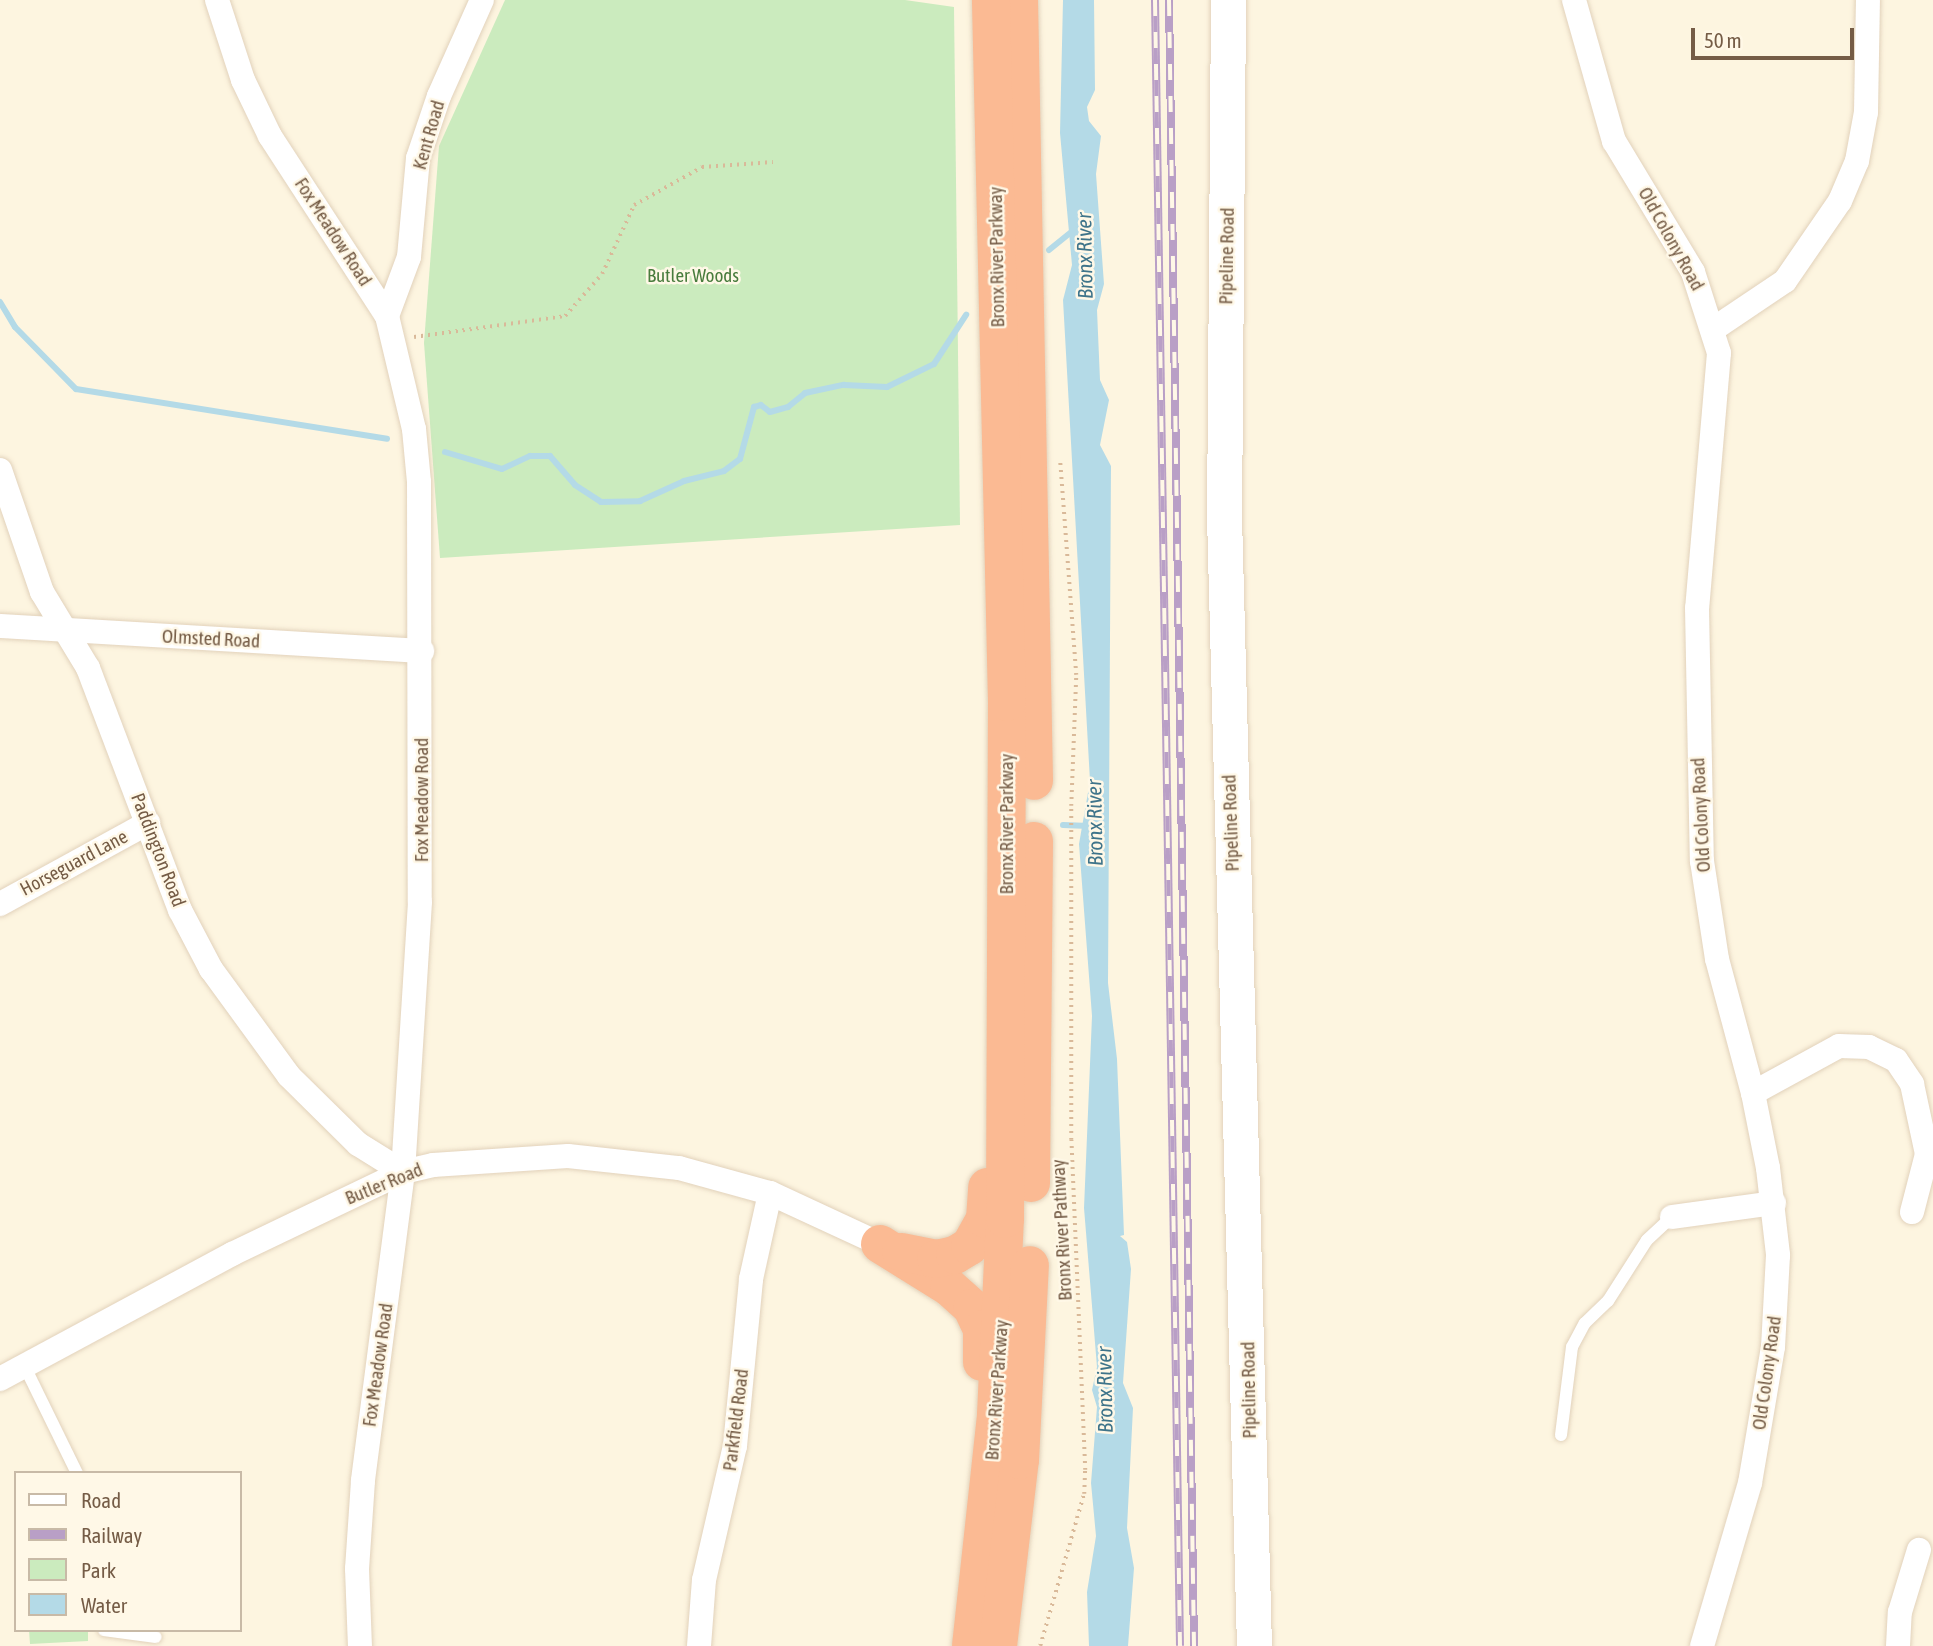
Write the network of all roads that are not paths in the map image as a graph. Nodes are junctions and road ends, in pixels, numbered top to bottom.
1 (217, 0) edge
2 (482, 0) edge
3 (991, 0) edge
4 (1019, 0) edge
5 (1228, 0) edge
6 (1574, 0) edge
7 (1868, 0) edge
8 (387, 316) junction
9 (1714, 328) junction
10 (0, 470) edge
11 (0, 625) edge
12 (63, 630) junction
13 (422, 651) junction
14 (148, 823) junction
15 (0, 904) edge
16 (1005, 1025) junction
17 (1753, 1093) junction
18 (403, 1172) junction
19 (770, 1194) junction
20 (1774, 1203) junction
21 (1912, 1212) dead end
22 (1672, 1217) joint
23 (880, 1244) junction
24 (24, 1365) junction
25 (0, 1379) edge
26 (1561, 1435) dead end
27 (76, 1471) edge
28 (1919, 1550) dead end
29 (119, 1632) edge
30 (156, 1637) dead end
31 (360, 1646) edge
32 (699, 1646) edge
33 (968, 1646) edge
34 (998, 1646) edge
35 (1254, 1646) edge
36 (1702, 1646) edge
37 (1898, 1646) edge

1 - 8 street, Fox Meadow Road
2 - 8 street, Kent Road
3 - 16 highway, Bronx River Parkway
4 - 34 highway, Bronx River Parkway
5 - 35 street, Pipeline Road
6 - 9 street, Old Colony Road
7 - 9 street
8 - 13 street, Fox Meadow Road
9 - 17 street, Old Colony Road
10 - 12 street, Paddington Road
11 - 12 street, Olmsted Road
12 - 13 street, Olmsted Road
12 - 14 street, Paddington Road
13 - 18 street, Fox Meadow Road
14 - 15 street, Horseguard Lane
14 - 18 street, Paddington Road
16 - 23 highway
16 - 33 highway, Bronx River Parkway
17 - 20 street, Old Colony Road
17 - 21 street
18 - 19 street, Butler Road
18 - 24 street, Butler Road
18 - 31 street, Fox Meadow Road
19 - 23 street, Butler Road
19 - 32 street, Parkfield Road
20 - 22 street
20 - 36 street, Old Colony Road
22 - 26 lane
23 - 33 highway
24 - 25 street, Butler Road
24 - 27 lane
28 - 37 street
29 - 30 lane

